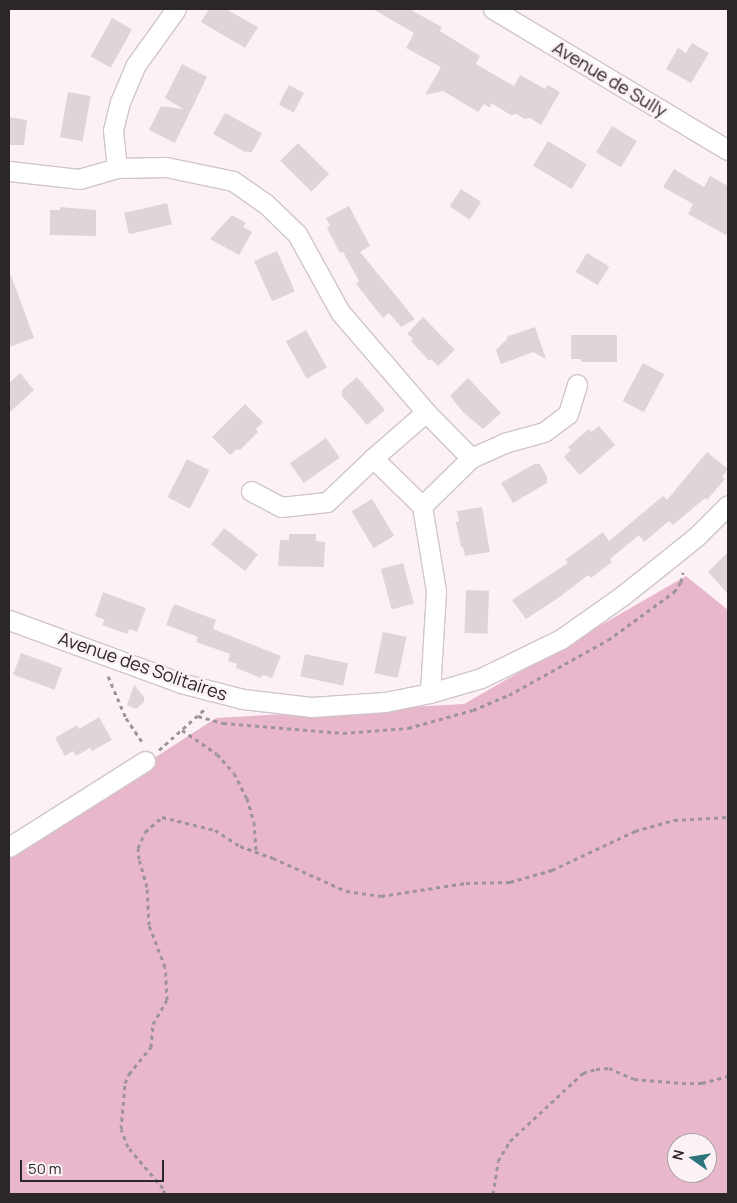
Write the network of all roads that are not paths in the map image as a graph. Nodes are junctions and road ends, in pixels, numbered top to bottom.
1 (176, 9) edge
2 (492, 9) edge
3 (728, 150) edge
4 (117, 168) junction
5 (9, 171) edge
6 (577, 384) dead end
7 (426, 412) junction
8 (373, 458) junction
9 (471, 458) junction
10 (251, 491) dead end
11 (728, 505) edge
12 (422, 506) junction
13 (9, 620) edge
14 (430, 693) junction
15 (148, 755) road end
16 (9, 847) edge

1 - 4 street
2 - 3 street, Avenue de Sully
4 - 5 street
4 - 7 street
6 - 9 street
7 - 8 street
7 - 9 street
8 - 10 street
8 - 12 street
9 - 12 street
11 - 14 street, Avenue des Solitaires
12 - 14 street
13 - 14 street, Avenue des Solitaires
15 - 16 street

